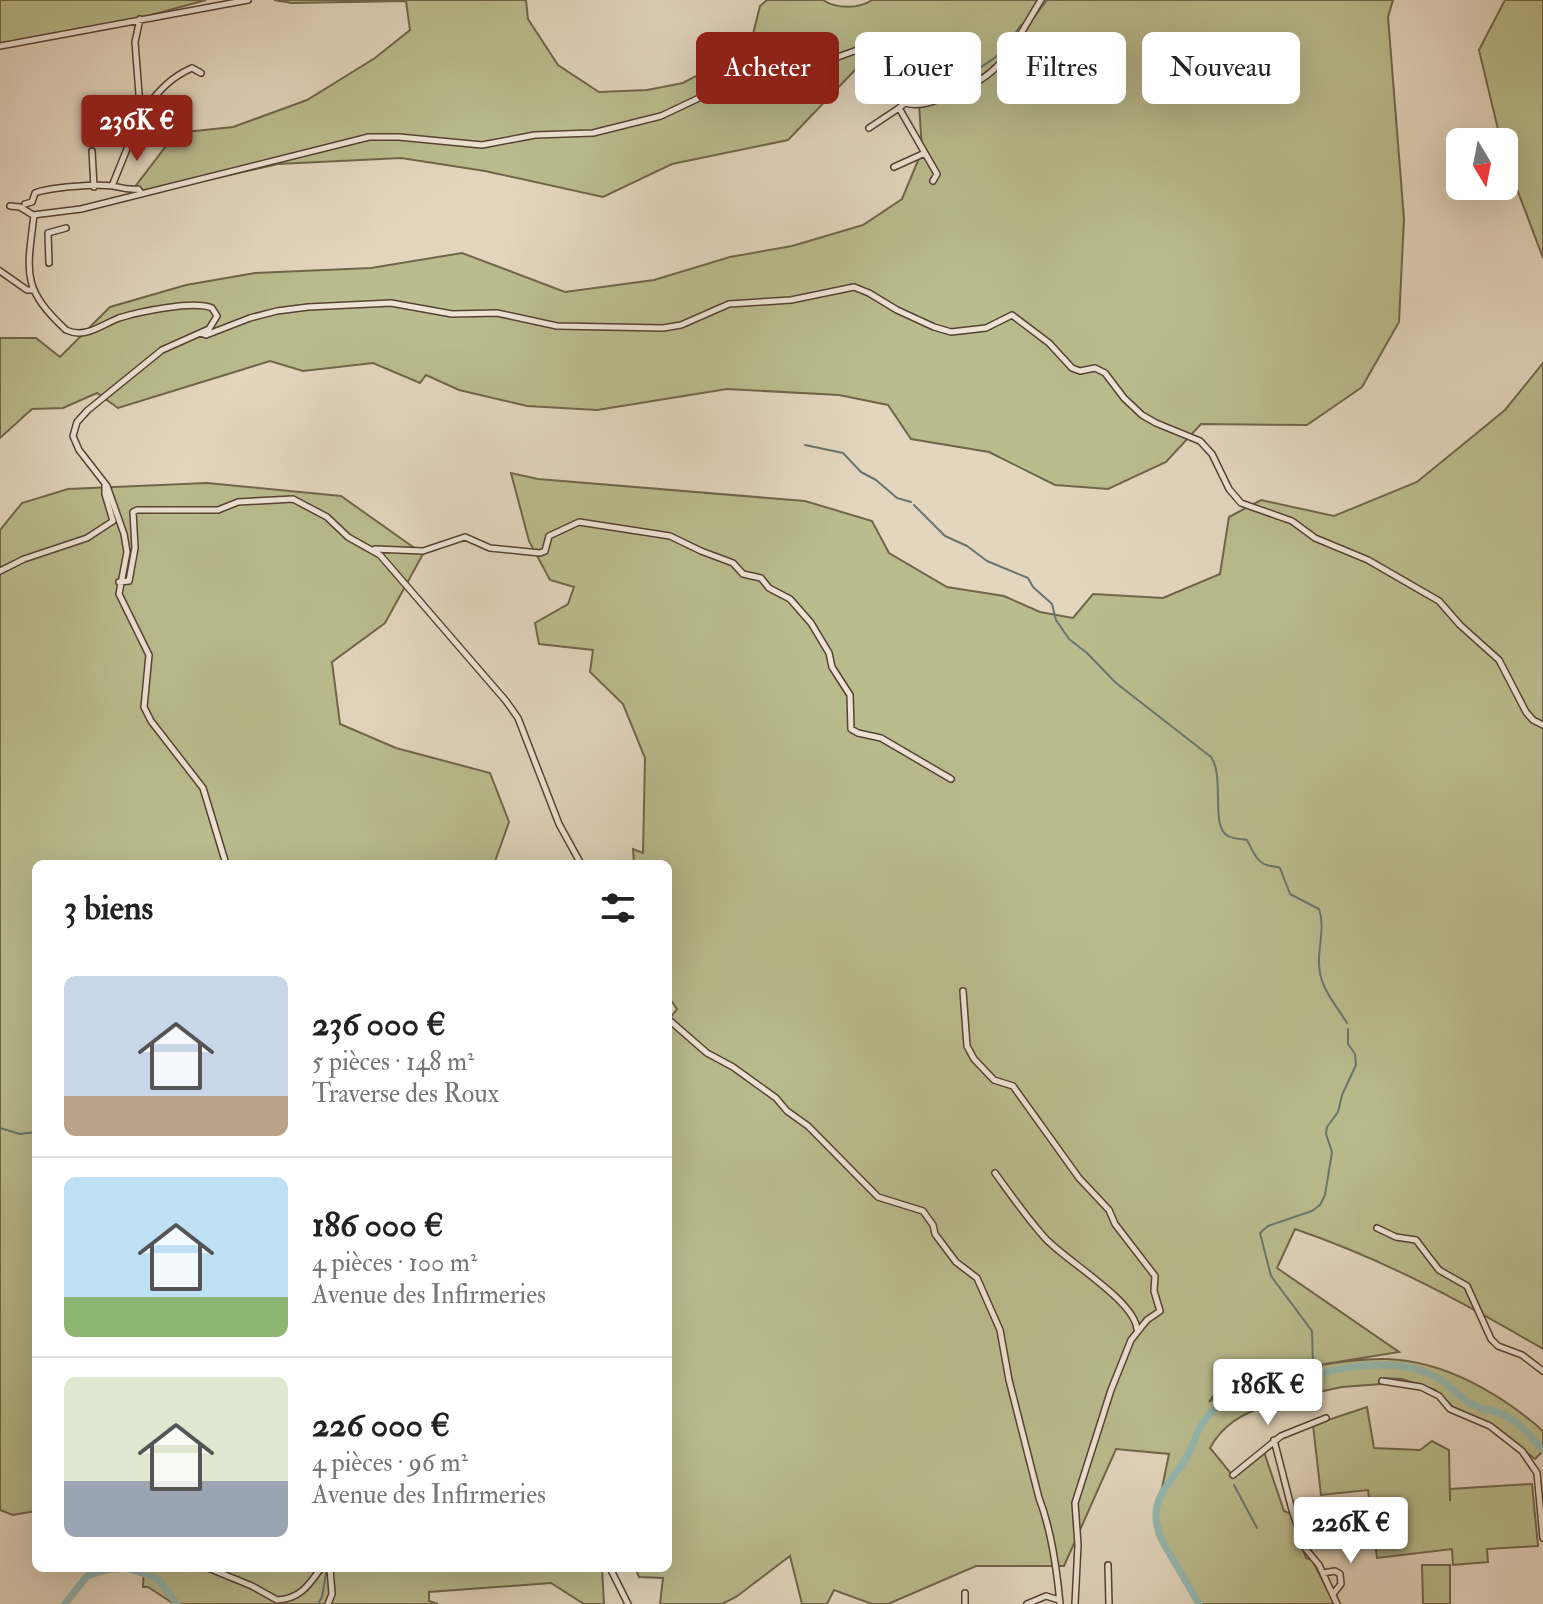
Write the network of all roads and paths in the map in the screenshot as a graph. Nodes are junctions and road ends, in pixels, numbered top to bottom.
1 (248, 0) edge
2 (1041, 0) edge
3 (140, 19) junction
4 (131, 21) junction
5 (137, 28) junction
6 (0, 46) edge
7 (855, 50) edge
8 (201, 73) dead end
9 (981, 81) edge
10 (904, 104) edge
11 (899, 108) junction
12 (869, 128) dead end
13 (135, 129) dead end
14 (92, 151) dead end
15 (925, 153) junction
16 (894, 167) dead end
17 (933, 181) dead end
18 (112, 186) junction
19 (94, 187) junction
20 (140, 192) junction
21 (25, 204) junction
22 (10, 206) junction
23 (0, 207) edge
24 (32, 215) junction
25 (66, 228) dead end
26 (49, 263) dead end
27 (0, 271) edge
28 (32, 290) junction
29 (216, 321) junction
30 (224, 328) junction
31 (200, 333) junction
32 (105, 483) junction
33 (373, 551) junction
34 (0, 571) edge
35 (119, 582) junction
36 (1543, 725) edge
37 (951, 779) dead end
38 (225, 860) edge
39 (579, 860) edge
40 (963, 991) dead end
41 (672, 1022) edge
42 (995, 1173) dead end
43 (1377, 1228) dead end
44 (1137, 1330) junction
45 (1543, 1371) edge
46 (1382, 1381) dead end
47 (1326, 1418) dead end
48 (1274, 1440) junction
49 (1233, 1475) dead end
50 (1543, 1538) edge
51 (1108, 1565) dead end
52 (218, 1572) edge
53 (318, 1572) edge
54 (330, 1572) edge
55 (612, 1572) edge
56 (1323, 1573) junction
57 (965, 1593) dead end
58 (1333, 1595) junction
59 (1060, 1602) edge
60 (328, 1604) edge
61 (628, 1604) edge
62 (965, 1604) edge
63 (1027, 1604) edge
64 (1075, 1604) edge
65 (1109, 1604) edge
66 (1337, 1604) edge

1 - 3 street
2 - 9 street
3 - 4 street
3 - 5 street
4 - 5 street
4 - 6 street
5 - 8 street
7 - 20 street
10 - 11 street
11 - 12 street
11 - 15 street
13 - 18 street
14 - 19 street
15 - 16 street
15 - 17 street
18 - 19 street
18 - 20 street
19 - 21 street
20 - 24 street
21 - 22 street
21 - 24 street
22 - 23 street
22 - 24 street
24 - 28 street
25 - 26 street
27 - 28 street
28 - 29 street
29 - 30 street
29 - 31 street
30 - 31 street
30 - 36 street
31 - 32 street
32 - 34 street
32 - 35 street
33 - 35 street
33 - 37 street
33 - 39 street
35 - 38 street
40 - 44 street
41 - 59 street
42 - 44 street
43 - 45 street
44 - 64 street
46 - 50 street
47 - 48 street
48 - 49 street
48 - 56 street
51 - 65 street
52 - 53 street
54 - 60 street
55 - 61 street
56 - 58 street
56 - 58 street
57 - 62 street
58 - 66 street
59 - 63 street

